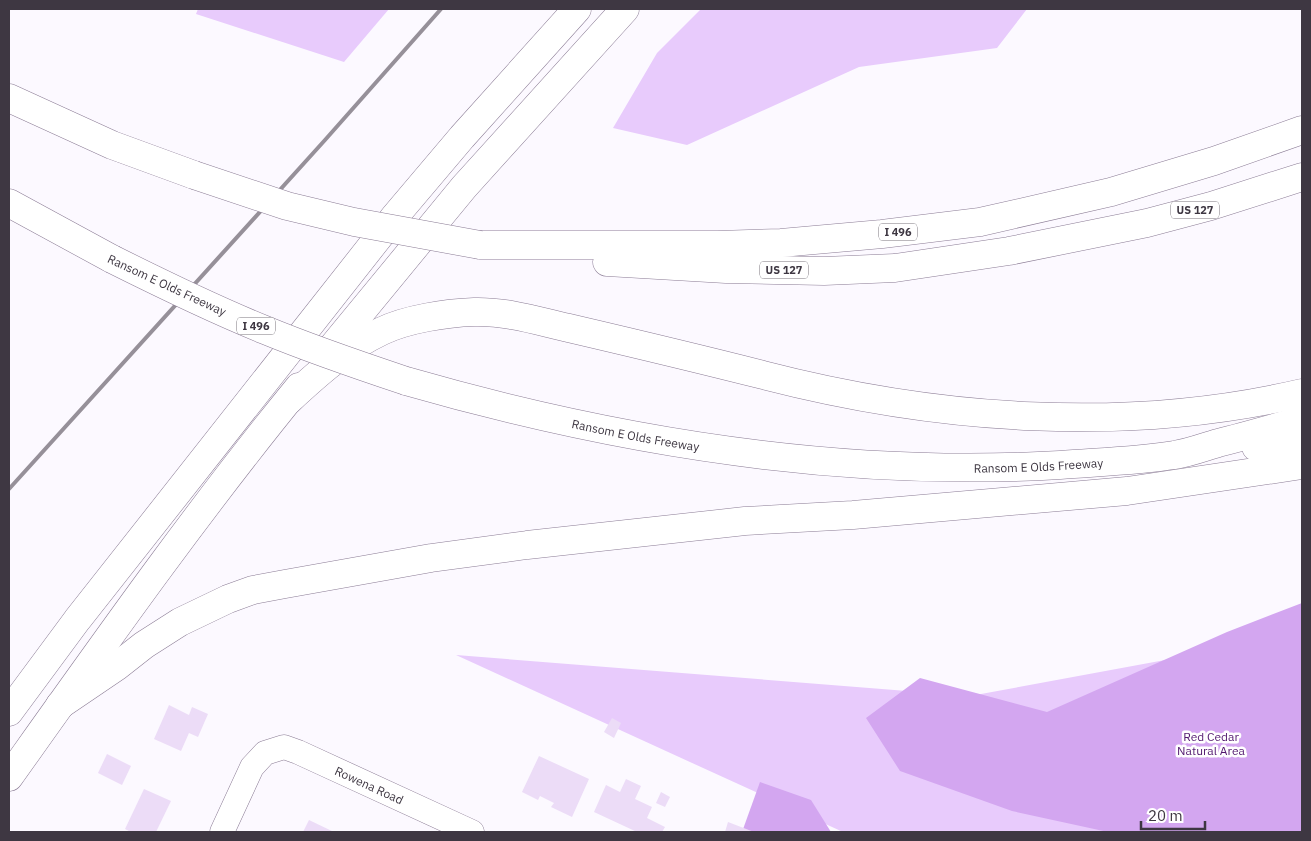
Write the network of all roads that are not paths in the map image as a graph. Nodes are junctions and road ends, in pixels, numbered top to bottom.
1 (577, 9) edge
2 (624, 9) edge
3 (9, 98) edge
4 (1302, 130) edge
5 (1302, 176) edge
6 (9, 203) edge
7 (480, 245) junction
8 (1302, 393) edge
9 (289, 400) junction
10 (1302, 420) edge
11 (1302, 442) edge
12 (1175, 455) junction
13 (1302, 465) edge
14 (77, 620) junction
15 (105, 641) junction
16 (60, 705) junction
17 (9, 712) edge
18 (9, 777) edge
19 (222, 832) edge
20 (472, 832) edge

1 - 14 highway
2 - 9 highway
3 - 7 highway, I 496, bridge
4 - 7 highway, I 496
5 - 7 highway, US 127
6 - 12 highway, Ransom E Olds Freeway / I 496, bridge
8 - 9 highway
9 - 15 highway
10 - 12 highway, Ransom E Olds Freeway / I 496
11 - 12 highway
13 - 16 highway
14 - 15 highway
14 - 17 highway
15 - 16 highway
16 - 18 highway
19 - 20 street, Rowena Road

